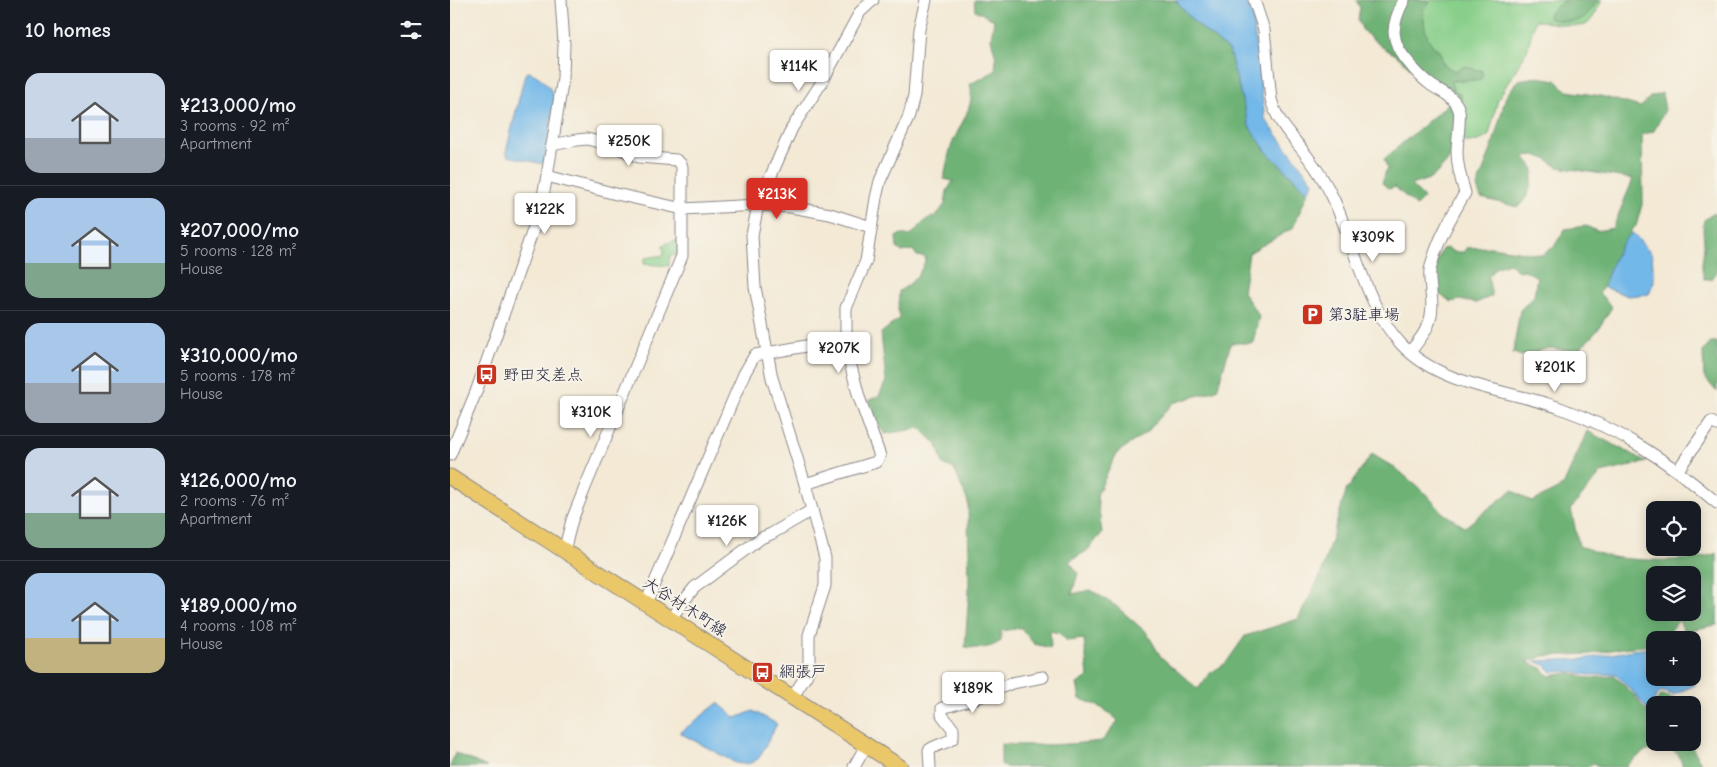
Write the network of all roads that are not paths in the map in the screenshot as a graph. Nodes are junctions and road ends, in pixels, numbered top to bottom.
1 (561, 0) edge
2 (873, 0) edge
3 (926, 0) edge
4 (1254, 0) edge
5 (1404, 0) edge
6 (552, 145) junction
7 (547, 176) junction
8 (758, 205) junction
9 (683, 209) junction
10 (872, 227) junction
11 (846, 339) junction
12 (1410, 352) junction
13 (767, 354) junction
14 (1717, 425) edge
15 (450, 455) edge
16 (1678, 470) junction
17 (450, 477) edge
18 (805, 484) junction
19 (1717, 503) edge
20 (812, 510) junction
21 (564, 551) junction
22 (646, 603) junction
23 (670, 619) junction
24 (1043, 677) dead end
25 (792, 698) junction
26 (867, 744) junction
27 (854, 767) edge
28 (900, 767) edge
29 (930, 767) edge

1 - 6 street
2 - 8 street
3 - 10 street
4 - 12 street
5 - 12 street
6 - 7 street
6 - 9 street
7 - 9 street
7 - 15 street
8 - 9 street
8 - 10 street
8 - 13 street
9 - 21 street
10 - 11 street
11 - 13 street
11 - 18 street
12 - 16 street
13 - 18 street
13 - 22 street
14 - 16 street
16 - 19 street
17 - 21 main road, 大谷材木町線
18 - 20 street
20 - 23 street
20 - 25 street
21 - 22 main road, 大谷材木町線
22 - 23 main road, 大谷材木町線
23 - 25 main road, 大谷材木町線
24 - 29 street
25 - 26 main road, 大谷材木町線
26 - 27 street
26 - 28 main road, 大谷材木町線

